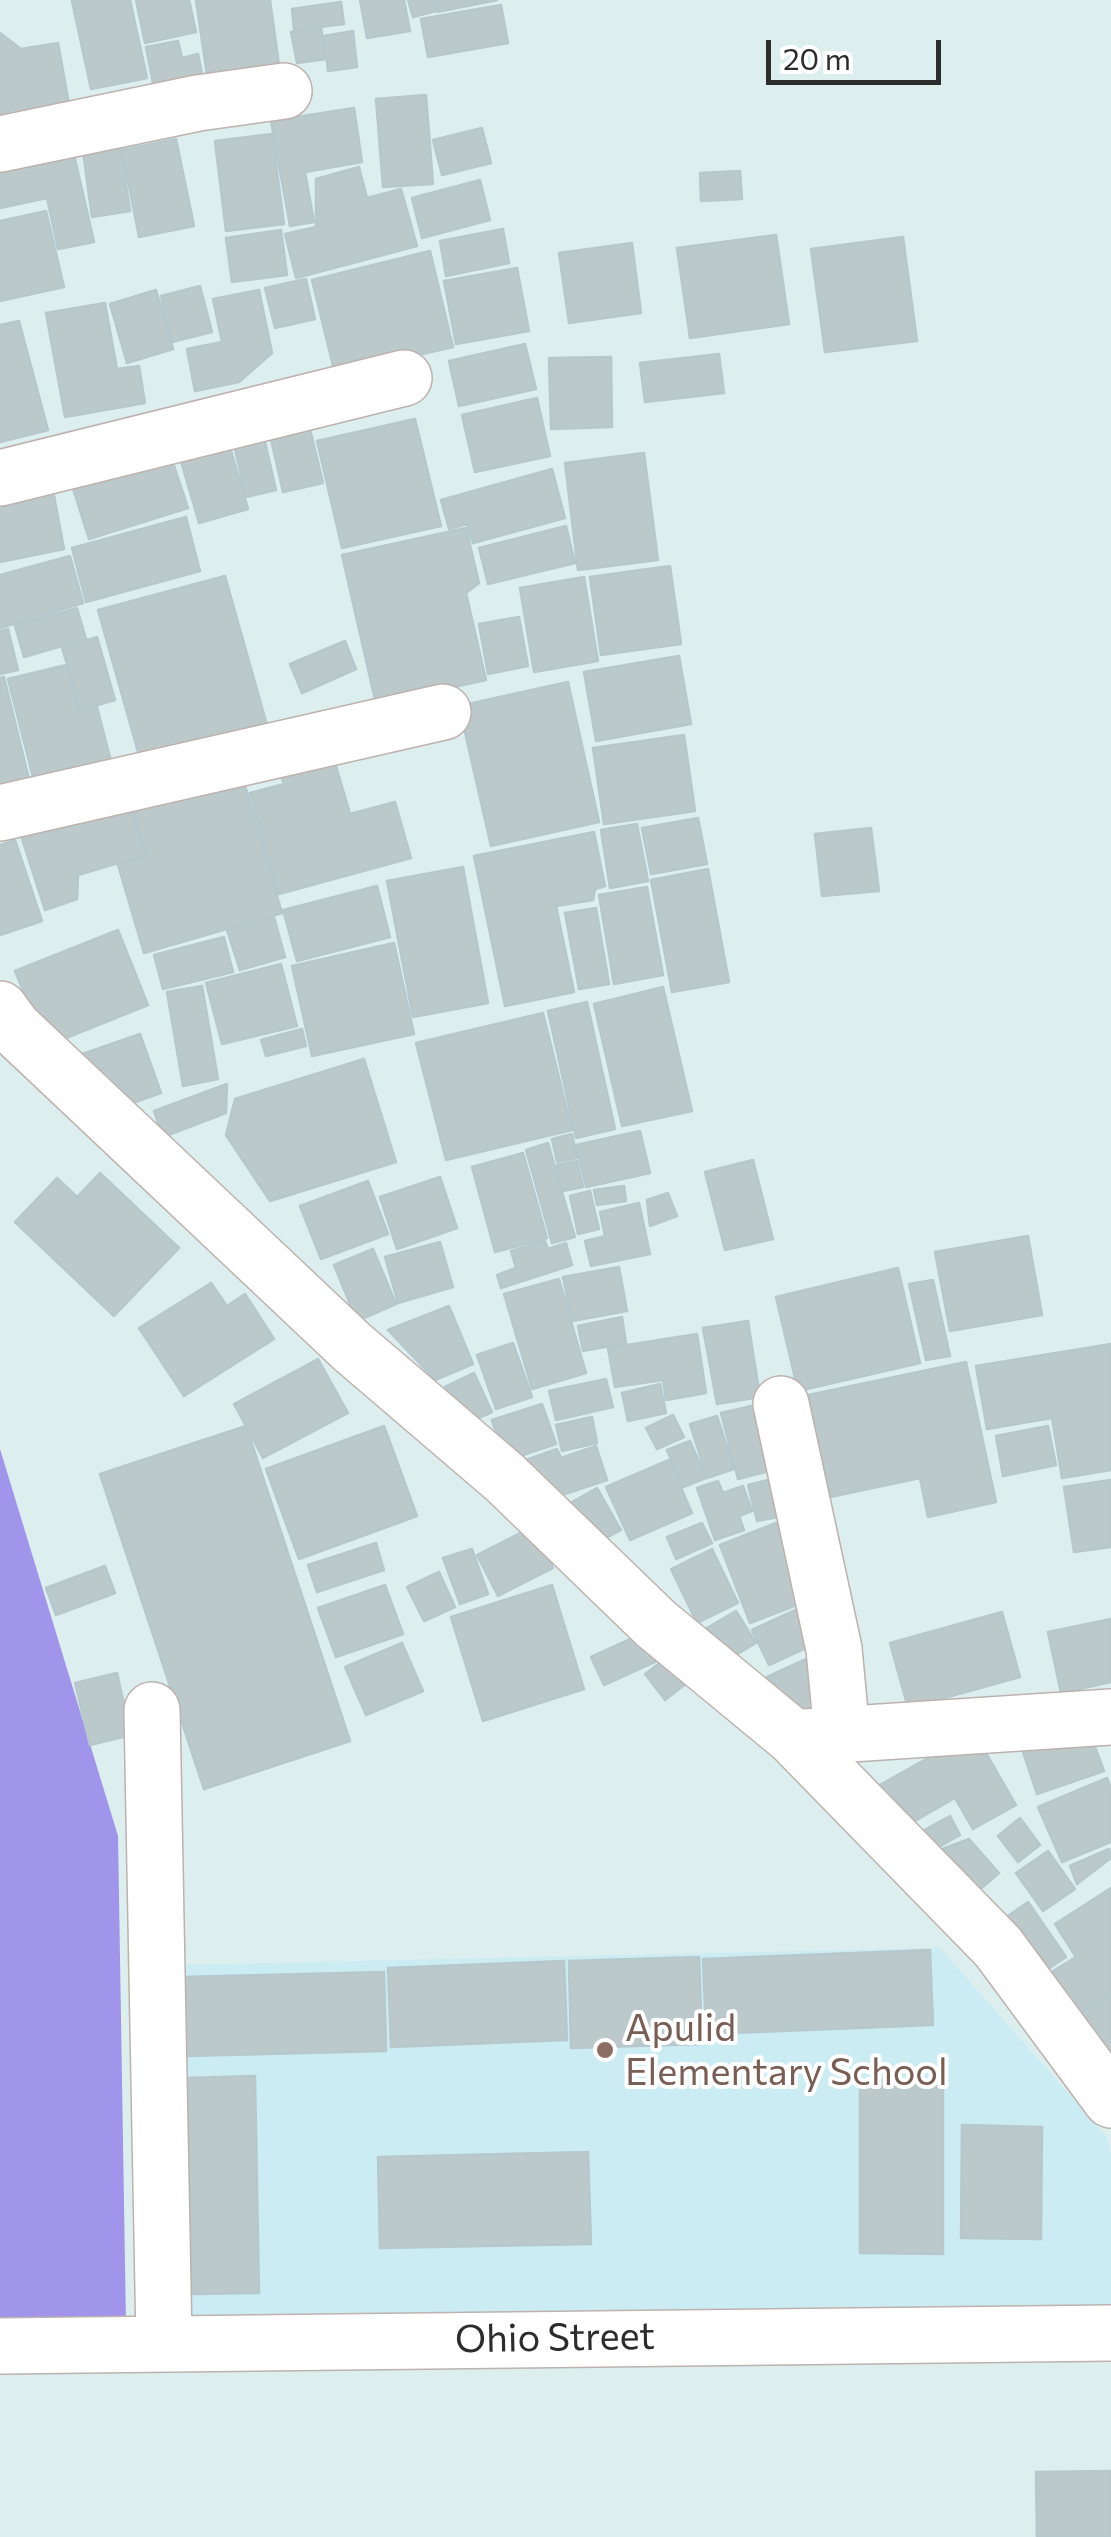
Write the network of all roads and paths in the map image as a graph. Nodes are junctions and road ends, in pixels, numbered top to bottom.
1 (284, 91) dead end
2 (0, 144) edge
3 (404, 378) dead end
4 (0, 478) edge
5 (443, 712) dead end
6 (0, 813) edge
7 (0, 1009) edge
8 (781, 1404) dead end
9 (152, 1710) dead end
10 (1111, 1717) edge
11 (818, 1736) junction
12 (1111, 2100) edge
13 (1111, 2333) edge
14 (164, 2341) junction
15 (0, 2346) edge

1 - 2 street
3 - 4 street
5 - 6 street
7 - 11 street
8 - 11 street
9 - 14 street
10 - 11 street
11 - 12 street
13 - 14 street, Ohio Street
14 - 15 street, Ohio Street

